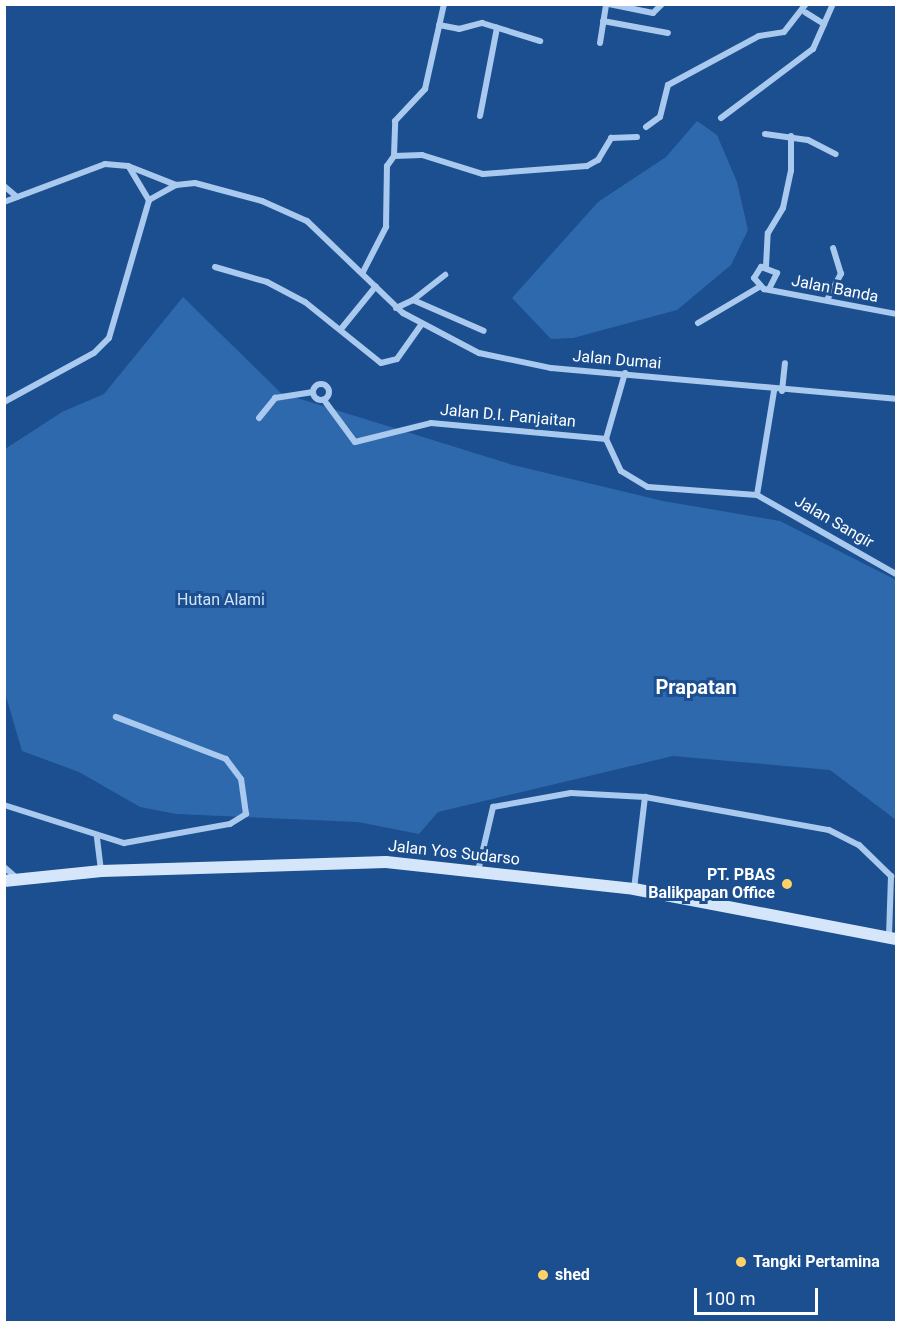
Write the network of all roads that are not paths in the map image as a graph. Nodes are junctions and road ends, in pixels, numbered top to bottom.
1 (444, 4) edge
2 (607, 4) edge
3 (662, 4) edge
4 (806, 4) edge
5 (833, 4) edge
6 (805, 12) junction
7 (603, 21) junction
8 (824, 24) junction
9 (439, 25) junction
10 (497, 28) junction
11 (668, 33) dead end
12 (540, 41) dead end
13 (600, 43) dead end
14 (480, 116) dead end
15 (721, 118) dead end
16 (646, 128) dead end
17 (765, 134) dead end
18 (791, 136) junction
19 (638, 137) dead end
20 (836, 154) dead end
21 (394, 156) junction
22 (128, 166) junction
23 (176, 184) junction
24 (4, 186) edge
25 (17, 197) junction
26 (149, 200) junction
27 (4, 202) edge
28 (833, 248) dead end
29 (766, 266) junction
30 (215, 267) dead end
31 (363, 272) junction
32 (446, 275) dead end
33 (376, 286) junction
34 (759, 287) junction
35 (769, 289) junction
36 (413, 300) junction
37 (826, 300) junction
38 (396, 308) junction
39 (897, 314) edge
40 (698, 323) dead end
41 (421, 325) junction
42 (341, 329) junction
43 (484, 331) dead end
44 (785, 363) dead end
45 (625, 373) junction
46 (774, 391) junction
47 (782, 391) junction
48 (312, 392) junction
49 (897, 399) edge
50 (324, 400) junction
51 (4, 402) edge
52 (259, 418) dead end
53 (606, 439) junction
54 (757, 495) junction
55 (897, 574) edge
56 (116, 717) dead end
57 (645, 797) junction
58 (4, 805) edge
59 (97, 838) junction
60 (4, 867) edge
61 (101, 871) junction
62 (478, 871) junction
63 (18, 880) junction
64 (4, 881) edge
65 (634, 889) junction
66 (893, 938) edge

1 - 9 street
2 - 3 street
2 - 7 street
4 - 6 street
5 - 8 street
6 - 8 street
6 - 16 street
7 - 11 street
7 - 13 street
8 - 15 street
9 - 10 street
9 - 21 street
10 - 12 street
10 - 14 street
17 - 18 street
18 - 20 street
18 - 29 street
19 - 21 street
21 - 31 street
22 - 23 street, Jalan Dumai
22 - 25 street
22 - 26 street
23 - 26 street
23 - 31 street, Jalan Dumai
24 - 25 street
25 - 27 street
26 - 51 street
28 - 37 street
29 - 34 street
29 - 35 street
30 - 42 street
31 - 33 street, Jalan Dumai
32 - 36 street
33 - 38 street, Jalan Dumai
33 - 42 street
34 - 35 street, Jalan Banda
34 - 40 street
35 - 37 street, Jalan Banda
36 - 38 street
36 - 43 street
37 - 39 street, Jalan Banda
38 - 41 street, Jalan Dumai
41 - 42 street
41 - 45 street, Jalan Dumai
44 - 47 street
45 - 46 street, Jalan Dumai
45 - 53 street
46 - 47 street, Jalan Dumai
46 - 54 street
47 - 49 street, Jalan Dumai
48 - 50 street
48 - 50 street
48 - 52 street
50 - 53 street, Jalan D.I. Panjaitan
53 - 54 street, Jalan Sangir
54 - 55 street, Jalan Sangir
56 - 59 street
57 - 62 street
57 - 65 street
57 - 66 street
58 - 59 street
59 - 61 street
60 - 63 street
61 - 62 main road, Jalan Yos Sudarso
61 - 63 main road, Jalan Yos Sudarso
62 - 65 main road, Jalan Yos Sudarso
63 - 64 main road, Jalan Yos Sudarso
65 - 66 main road, Jalan Yos Sudarso

